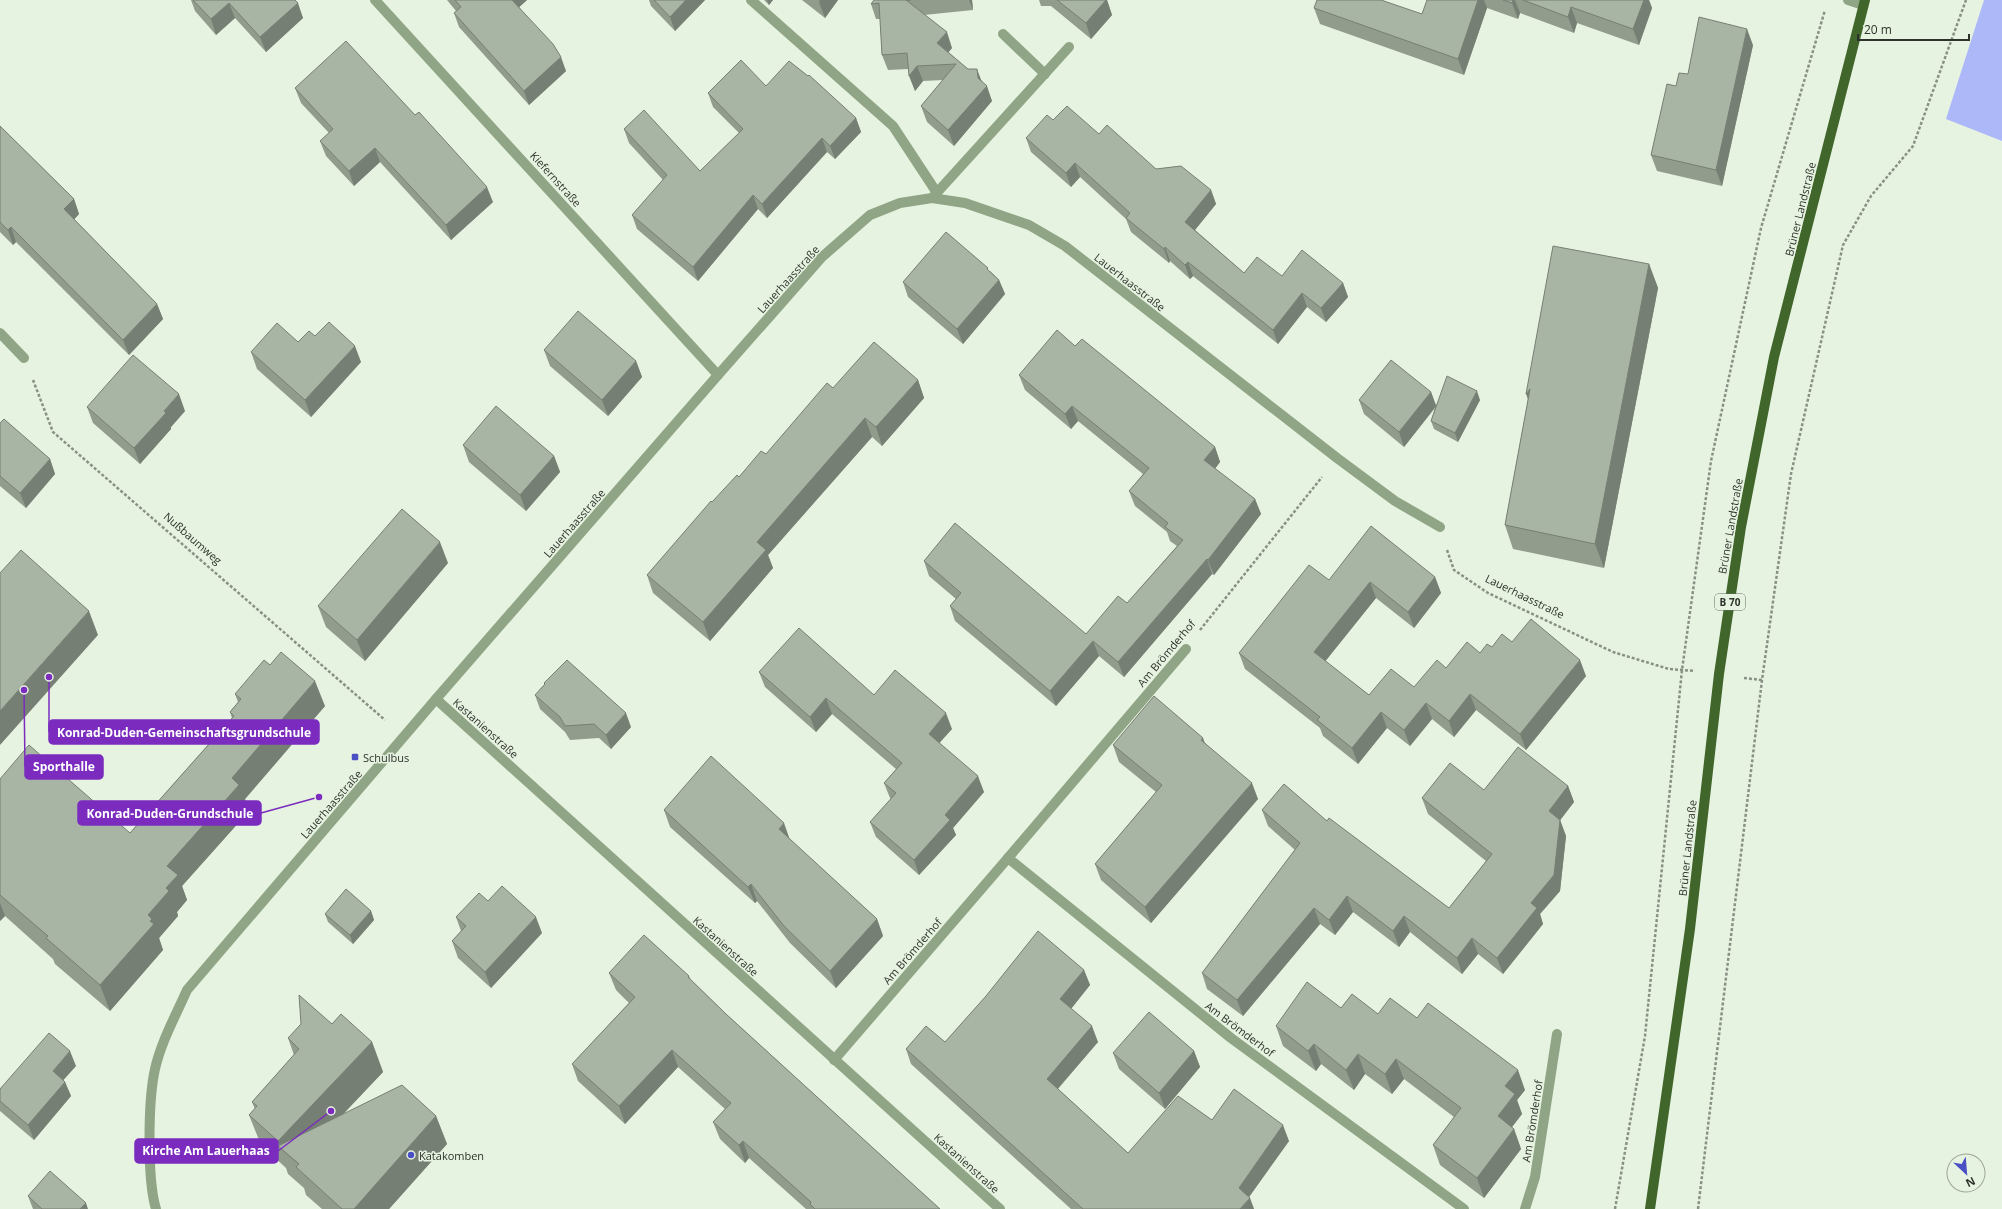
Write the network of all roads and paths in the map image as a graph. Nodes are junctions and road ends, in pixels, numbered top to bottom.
1 (375, 0) edge
2 (751, 0) edge
3 (1848, 0) edge
4 (1966, 0) edge
5 (1864, 3) edge
6 (1003, 34) dead end
7 (1069, 47) dead end
8 (1045, 74) junction
9 (934, 196) junction
10 (0, 333) edge
11 (24, 358) joint
12 (718, 375) junction
13 (1337, 458) junction
14 (1440, 527) joint
15 (1186, 649) joint
16 (1719, 674) junction
17 (1762, 680) junction
18 (436, 699) junction
19 (404, 737) junction
20 (1008, 858) junction
21 (1557, 1034) dead end
22 (834, 1060) junction
23 (156, 1209) edge
24 (1000, 1209) edge
25 (1464, 1209) edge
26 (1525, 1209) edge
27 (1650, 1209) edge
28 (1698, 1209) edge

1 - 12 street, Kiefernstraße
2 - 9 street
3 - 5 street
4 - 17 path
5 - 16 main road, Brüner Landstraße / B 70
6 - 8 street
7 - 8 street
8 - 9 street
9 - 12 street, Lauerhaasstraße
9 - 13 street, Lauerhaasstraße
10 - 11 street
11 - 19 path, Nußbaumweg
12 - 18 street, Lauerhaasstraße
13 - 14 street, Lauerhaasstraße
13 - 15 path, Am Brömderhof
14 - 16 path, Lauerhaasstraße
15 - 20 street, Am Brömderhof
16 - 17 path, Lauerhaasstraße
16 - 27 main road, Brüner Landstraße / B 70
17 - 28 path
18 - 19 street, Lauerhaasstraße
18 - 22 street, Kastanienstraße
19 - 23 street, Lauerhaasstraße
20 - 22 street, Am Brömderhof
20 - 25 street, Am Brömderhof
21 - 26 street, Am Brömderhof
22 - 24 street, Kastanienstraße

